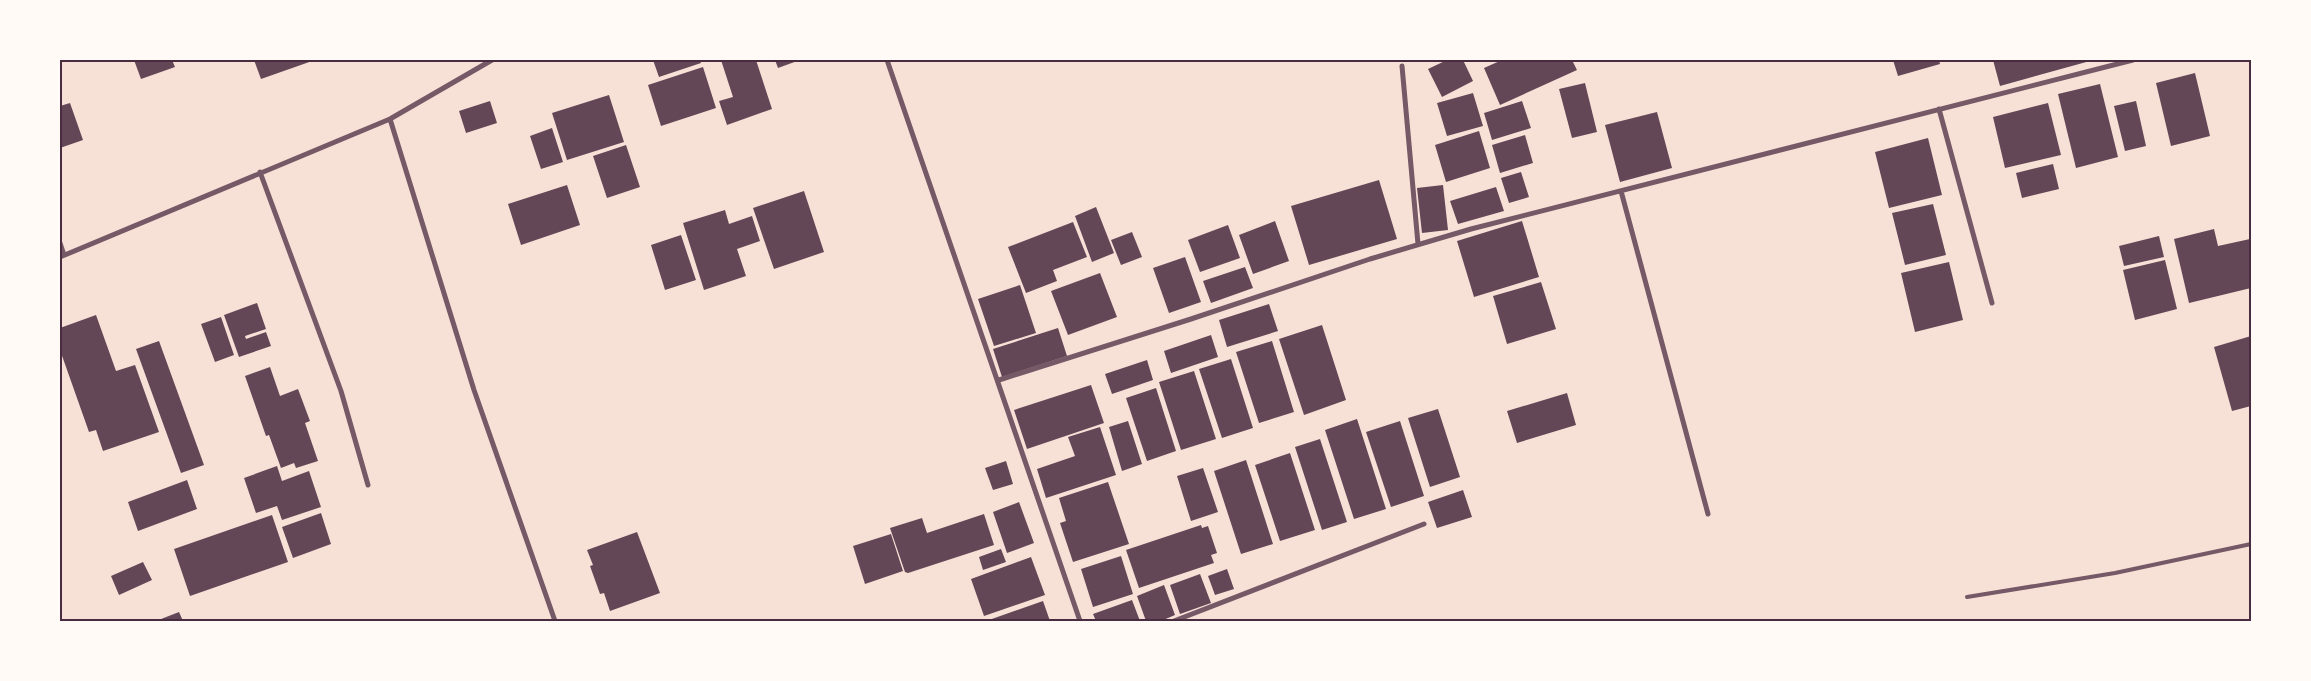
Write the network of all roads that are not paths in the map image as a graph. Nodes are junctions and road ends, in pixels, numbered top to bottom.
1 (492, 60) edge
2 (887, 60) edge
3 (2133, 60) edge
4 (1402, 66) dead end
5 (1939, 109) junction
6 (390, 119) junction
7 (260, 172) junction
8 (1622, 191) junction
9 (60, 243) edge
10 (1418, 244) junction
11 (62, 256) edge
12 (1992, 303) dead end
13 (999, 380) junction
14 (368, 485) dead end
15 (1708, 514) dead end
16 (1424, 524) dead end
17 (2251, 544) edge
18 (1967, 598) dead end
19 (555, 621) edge
20 (1080, 621) edge
21 (1174, 621) edge

1 - 6 street
2 - 13 street
3 - 5 street
4 - 10 street
5 - 8 street
5 - 12 street
6 - 7 street
6 - 19 street
7 - 11 street
7 - 14 street
8 - 10 street
8 - 15 street
9 - 11 street
10 - 13 street
13 - 20 street
16 - 21 street
17 - 18 lane

